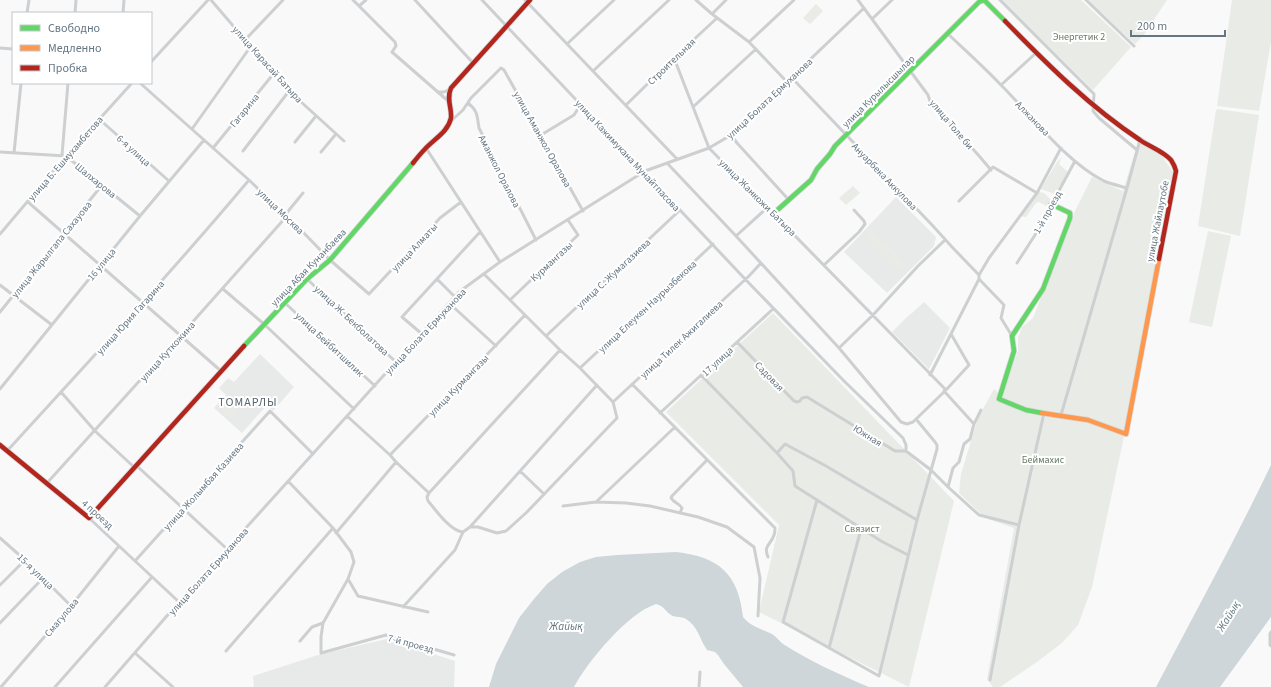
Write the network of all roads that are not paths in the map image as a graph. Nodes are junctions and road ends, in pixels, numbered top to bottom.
1 (29, 0) edge
2 (76, 0) edge
3 (124, 0) edge
4 (208, 0) edge
5 (212, 0) edge
6 (283, 0) edge
7 (353, 0) edge
8 (366, 0) edge
9 (415, 0) edge
10 (482, 0) edge
11 (614, 0) edge
12 (669, 0) edge
13 (696, 0) edge
14 (726, 0) edge
15 (794, 0) edge
16 (858, 0) edge
17 (892, 0) edge
18 (984, 0) edge
19 (1000, 0) edge
20 (1086, 0) edge
21 (528, 1) edge
22 (359, 6) junction
23 (864, 8) junction
24 (27, 12) edge
25 (75, 12) edge
26 (123, 12) edge
27 (712, 14) junction
28 (717, 18) junction
29 (872, 19) junction
30 (507, 26) junction
31 (948, 34) junction
32 (245, 40) junction
33 (749, 42) junction
34 (567, 44) junction
35 (251, 46) junction
36 (1134, 46) dead end
37 (0, 48) edge
38 (12, 49) edge
39 (756, 49) junction
40 (1036, 53) junction
41 (674, 58) junction
42 (152, 61) edge
43 (473, 63) junction
44 (594, 71) junction
45 (910, 71) junction
46 (274, 72) junction
47 (792, 78) junction
48 (787, 82) junction
49 (21, 84) edge
50 (68, 84) edge
51 (131, 84) edge
52 (141, 84) edge
53 (1001, 85) junction
54 (451, 88) junction
55 (289, 91) junction
56 (437, 92) junction
57 (447, 100) junction
58 (468, 103) junction
59 (580, 104) junction
60 (626, 105) junction
61 (1093, 106) junction
62 (693, 107) junction
63 (316, 116) junction
64 (99, 119) junction
65 (450, 122) junction
66 (192, 129) junction
67 (336, 134) junction
68 (541, 135) junction
69 (731, 135) junction
70 (846, 135) junction
71 (204, 140) junction
72 (1140, 140) junction
73 (295, 142) dead end
74 (344, 142) dead end
75 (213, 148) junction
76 (426, 148) junction
77 (709, 148) junction
78 (1061, 148) junction
79 (1137, 150) junction
80 (0, 152) edge
81 (243, 152) dead end
82 (321, 152) dead end
83 (14, 153) junction
84 (64, 155) junction
85 (677, 159) junction
86 (1075, 161) junction
87 (667, 163) junction
88 (991, 170) junction
89 (643, 172) junction
90 (249, 180) junction
91 (168, 181) junction
92 (102, 185) junction
93 (1127, 188) junction
94 (303, 193) dead end
95 (1037, 193) junction
96 (788, 199) junction
97 (959, 201) dead end
98 (28, 202) junction
99 (461, 202) junction
100 (1051, 204) junction
101 (768, 206) junction
102 (680, 210) junction
103 (854, 210) dead end
104 (583, 211) junction
105 (774, 213) junction
106 (140, 216) junction
107 (285, 216) junction
108 (568, 220) junction
109 (480, 232) junction
110 (64, 233) junction
111 (0, 234) edge
112 (736, 236) junction
113 (536, 240) junction
114 (945, 240) junction
115 (713, 244) junction
116 (330, 260) junction
117 (500, 262) junction
118 (761, 263) junction
119 (1017, 263) dead end
120 (101, 265) junction
121 (824, 265) junction
122 (484, 274) junction
123 (979, 274) junction
124 (307, 279) junction
125 (437, 279) junction
126 (745, 279) junction
127 (979, 279) junction
128 (0, 285) edge
129 (223, 289) junction
130 (369, 294) joint
131 (13, 296) junction
132 (455, 297) junction
133 (510, 300) junction
134 (143, 303) junction
135 (285, 303) junction
136 (449, 303) junction
137 (774, 309) junction
138 (0, 312) edge
139 (525, 315) junction
140 (873, 315) junction
141 (52, 325) junction
142 (265, 325) junction
143 (422, 334) junction
144 (951, 334) junction
145 (181, 336) junction
146 (546, 336) junction
147 (1012, 336) junction
148 (737, 342) junction
149 (496, 346) junction
150 (839, 348) junction
151 (560, 350) junction
152 (396, 362) junction
153 (580, 368) junction
154 (221, 371) junction
155 (701, 375) junction
156 (930, 375) junction
157 (632, 384) junction
158 (597, 385) junction
159 (375, 386) junction
160 (0, 389) edge
161 (945, 390) junction
162 (61, 392) junction
163 (804, 397) joint
164 (613, 402) junction
165 (354, 409) junction
166 (981, 410) dead end
167 (660, 412) junction
168 (1044, 413) junction
169 (1061, 415) junction
170 (347, 416) junction
171 (914, 421) junction
172 (974, 424) junction
173 (675, 427) junction
174 (95, 431) junction
175 (0, 445) edge
176 (7, 451) junction
177 (906, 451) junction
178 (777, 453) junction
179 (313, 454) junction
180 (390, 455) junction
181 (707, 460) junction
182 (396, 462) junction
183 (136, 467) junction
184 (932, 470) junction
185 (520, 471) junction
186 (288, 481) junction
187 (47, 483) junction
188 (948, 487) junction
189 (429, 493) junction
190 (544, 494) junction
191 (817, 500) junction
192 (596, 502) junction
193 (563, 506) dead end
194 (184, 508) junction
195 (680, 513) junction
196 (89, 518) junction
197 (917, 520) junction
198 (1019, 525) junction
199 (470, 527) junction
200 (332, 528) junction
201 (863, 529) junction
202 (463, 532) junction
203 (336, 533) junction
204 (0, 538) edge
205 (119, 546) junction
206 (227, 549) junction
207 (908, 555) junction
208 (768, 557) dead end
209 (25, 560) junction
210 (135, 561) junction
211 (152, 577) junction
212 (43, 578) junction
213 (348, 579) junction
214 (0, 585) edge
215 (179, 602) junction
216 (71, 606) junction
217 (404, 607) junction
218 (428, 612) dead end
219 (758, 616) dead end
220 (0, 623) edge
221 (323, 623) junction
222 (1271, 632) edge
223 (300, 641) dead end
224 (1271, 646) edge
225 (829, 648) junction
226 (226, 651) dead end
227 (135, 653) junction
228 (454, 655) dead end
229 (700, 672) dead end
230 (990, 680) dead end
231 (1, 686) edge
232 (55, 687) edge
233 (105, 687) edge
234 (173, 687) edge
235 (699, 687) edge

1 - 24 street
2 - 25 street
3 - 26 street
4 - 42 street
5 - 32 street, улица Карасай Батыра
6 - 32 street
7 - 22 street
8 - 22 street
9 - 43 street
10 - 30 street, улица Кажимукана Мунайтпасова
11 - 34 street
12 - 44 street
13 - 27 street
14 - 27 street
15 - 33 street
16 - 23 street, улица Толе би
17 - 29 street
18 - 31 street, улица Курылысшылар
18 - 40 street, улица Жайлаутобе
19 - 61 street
20 - 36 street
21 - 30 street
21 - 34 street
22 - 56 street
23 - 29 street, улица Толе би
23 - 47 street, улица Болата Ермуханова
27 - 28 street
28 - 33 street
28 - 41 street, Строительная
29 - 45 street, улица Толе би
30 - 43 street
30 - 59 street, улица Кажимукана Мунайтпасова
31 - 45 street, улица Курылысшылар
31 - 53 street, Алжанова
32 - 35 street, улица Карасай Батыра
33 - 39 street
34 - 44 street
35 - 46 street, улица Карасай Батыра
35 - 66 street
37 - 38 street
39 - 48 street
39 - 62 street
40 - 53 street
40 - 61 street, улица Жайлаутобе
41 - 60 street, Строительная
41 - 62 street, улица Жанкожи Батыра
43 - 54 street
44 - 60 street
45 - 70 street, улица Курылысшылар
45 - 88 street, улица Толе би
46 - 55 street, улица Карасай Батыра
46 - 75 street, Гагарина
47 - 48 street, улица Болата Ермуханова
47 - 70 street, Ануарбека Аккулова
48 - 69 street, улица Болата Ермуханова
49 - 83 street
50 - 84 street
51 - 64 street, улица Б. Ешмухамбетова
52 - 66 street, улица Москва
53 - 78 street, Алжанова
54 - 56 street
54 - 57 street
55 - 63 street, улица Карасай Батыра
55 - 81 street
56 - 57 street
57 - 65 street
58 - 65 street
58 - 68 street, улица Аманжол Оралова
58 - 113 street, Аманжол Оралова
59 - 68 street
59 - 89 street, улица Кажимукана Мунайтпасова
60 - 85 street
61 - 72 street, улица Жайлаутобе
61 - 79 street
62 - 77 street, улица Жанкожи Батыра
63 - 67 street, улица Карасай Батыра
63 - 73 street
64 - 84 street, улица Б. Ешмухамбетова
64 - 91 street, 6-я улица
65 - 76 street, улица Абая Кунанбаева
66 - 71 street, улица Москва
67 - 74 street, улица Карасай Батыра
67 - 82 street
68 - 104 street, улица Аманжол Оралова
69 - 77 street, улица Болата Ермуханова
69 - 96 street
70 - 96 street, улица Курылысшылар
70 - 114 street, Ануарбека Аккулова
71 - 75 street, улица Москва
71 - 91 street, 16 улица
72 - 79 street
72 - 169 street, улица Жайлаутобе
75 - 90 street, улица Москва
76 - 99 street
76 - 116 street, улица Абая Кунанбаева
77 - 85 street, улица Болата Ермуханова
77 - 101 street, улица Жанкожи Батыра
78 - 86 street, Алжанова
78 - 95 street
79 - 93 street
80 - 83 street
83 - 84 street
84 - 92 street, Шалхарова
84 - 98 street, улица Б. Ешмухамбетова
85 - 87 street, улица Болата Ермуханова
86 - 93 street, Алжанова
86 - 100 street, 1-й проезд
87 - 89 street, улица Болата Ермуханова
87 - 112 street
88 - 95 street
88 - 97 street
89 - 102 street, улица Кажимукана Мунайтпасова
89 - 104 street, улица Болата Ермуханова
90 - 107 street, улица Москва
90 - 134 street, улица Юрия Гагарина
91 - 106 street, 16 улица
92 - 106 street, Шалхарова
92 - 110 street, улица Жарылгапа Сахауова
93 - 169 street
94 - 107 street, улица Куткожина
95 - 123 street
96 - 105 street, улица Курылысшылар
98 - 110 street
98 - 111 street, улица Б. Ешмухамбетова
99 - 109 street
99 - 130 street, улица Алматы
100 - 119 street, 1-й проезд
100 - 147 street
101 - 105 street, улица Жанкожи Батыра
101 - 112 street
102 - 115 street, улица Кажимукана Мунайтпасова
102 - 146 street, улица С. Жумагазиева
103 - 121 street
104 - 108 street, улица Болата Ермуханова
105 - 121 street, улица Жанкожи Батыра
106 - 120 street, 16 улица
107 - 116 street, улица Москва
107 - 129 street, улица Куткожина
108 - 113 street, улица Болата Ермуханова
108 - 133 street, Курмангазы
109 - 117 street
109 - 125 street
110 - 120 street
110 - 131 street, улица Жарылгапа Сахауова
112 - 118 street
113 - 117 street, улица Болата Ермуханова
114 - 123 street, Ануарбека Аккулова
114 - 140 street
115 - 126 street, улица Кажимукана Мунайтпасова
115 - 153 street, улица Елеукен Наурызбекова
116 - 124 street, улица Абая Кунанбаева
116 - 130 street, улица Москва
117 - 122 street, улица Болата Ермуханова
118 - 126 street, улица Тилек Ажигалиева
118 - 150 street
120 - 134 street
120 - 141 street, 16 улица
121 - 140 street, улица Жанкожи Батыра
122 - 132 street, улица Болата Ермуханова
122 - 133 street
123 - 127 street
124 - 135 street, улица Абая Кунанбаева
124 - 152 street, улица Ж. Бекболатова
125 - 132 street
125 - 143 street
126 - 137 street, улица Кажимукана Мунайтпасова
126 - 157 street, улица Тилек Ажигалиева
127 - 144 street
127 - 147 street
128 - 131 street
129 - 142 street
129 - 145 street, улица Куткожина
131 - 138 street, улица Жарылгапа Сахауова
131 - 141 street
132 - 136 street, улица Болата Ермуханова
133 - 139 street
134 - 145 street
134 - 162 street, улица Юрия Гагарина
135 - 142 street, улица Абая Кунанбаева
135 - 159 street, улица Бейбитшилик
136 - 143 street, улица Болата Ермуханова
136 - 149 street
137 - 148 street, 17 улица
137 - 177 street, улица Кажимукана Мунайтпасова
139 - 146 street
139 - 149 street, улица Курмангазы
140 - 150 street
140 - 156 street, улица Жанкожи Батыра
141 - 160 street, 16 улица
142 - 154 street, улица Абая Кунанбаева
142 - 165 street
143 - 152 street, улица Болата Ермуханова
144 - 156 street
144 - 161 street
145 - 154 street
145 - 174 street, улица Куткожина
146 - 151 street
147 - 168 street
148 - 155 street, 17 улица
148 - 163 street, Садовая
149 - 180 street, улица Курмангазы
150 - 171 street
151 - 153 street
151 - 189 street
152 - 159 street, улица Болата Ермуханова
153 - 158 street
154 - 183 street, улица Абая Кунанбаева
155 - 167 street, 17 улица
155 - 178 street
156 - 161 street, улица Жанкожи Батыра
157 - 164 street, улица Тилек Ажигалиева
157 - 167 street
158 - 164 street
158 - 185 street
159 - 165 street, улица Болата Ермуханова
161 - 171 street
161 - 172 street, улица Жанкожи Батыра
162 - 174 street
162 - 176 street, улица Юрия Гагарина
163 - 177 street, Южная
164 - 190 street
165 - 170 street, улица Болата Ермуханова
166 - 172 street
167 - 173 street
168 - 169 street
168 - 198 street
170 - 179 street, улица Болата Ермуханова
170 - 180 street
171 - 184 street
172 - 188 street
173 - 181 street
173 - 192 street
174 - 183 street
174 - 187 street, улица Куткожина
175 - 176 street, 4 проезд
176 - 187 street, 4 проезд
177 - 184 street, Южная
178 - 191 street
178 - 197 street
179 - 186 street, улица Болата Ермуханова
179 - 194 street, улица Жолымбая Казиева
180 - 182 street
181 - 195 street
181 - 208 street
182 - 189 street
182 - 203 street
183 - 194 street
183 - 196 street, улица Абая Кунанбаева
184 - 188 street, Южная
184 - 197 street
185 - 190 street
185 - 199 street
186 - 200 street
186 - 206 street, улица Болата Ермуханова
187 - 196 street, 4 проезд
188 - 198 street, Южная
189 - 202 street
190 - 199 street
191 - 201 street
191 - 225 street
192 - 193 street
192 - 195 street
194 - 206 street
194 - 210 street, улица Жолымбая Казиева
195 - 219 street
196 - 205 street, 4 проезд
197 - 207 street
198 - 230 street
199 - 202 street
200 - 203 street
200 - 226 street
201 - 207 street
201 - 225 street
202 - 217 street
203 - 213 street
204 - 209 street, 15-я улица
205 - 210 street, 4 проезд
205 - 216 street, Смагулова
206 - 215 street, улица Болата Ермуханова
207 - 225 street
209 - 212 street, 15-я улица
209 - 214 street
210 - 211 street, 4 проезд
211 - 215 street, 4 проезд
211 - 232 street
212 - 216 street, 15-я улица
212 - 220 street
213 - 217 street
213 - 221 street
215 - 227 street, улица Болата Ермуханова
216 - 231 street, Смагулова
217 - 218 street
221 - 223 street
221 - 228 street, 7-й проезд
222 - 224 street
227 - 233 street, улица Болата Ермуханова
227 - 234 street
229 - 235 street

